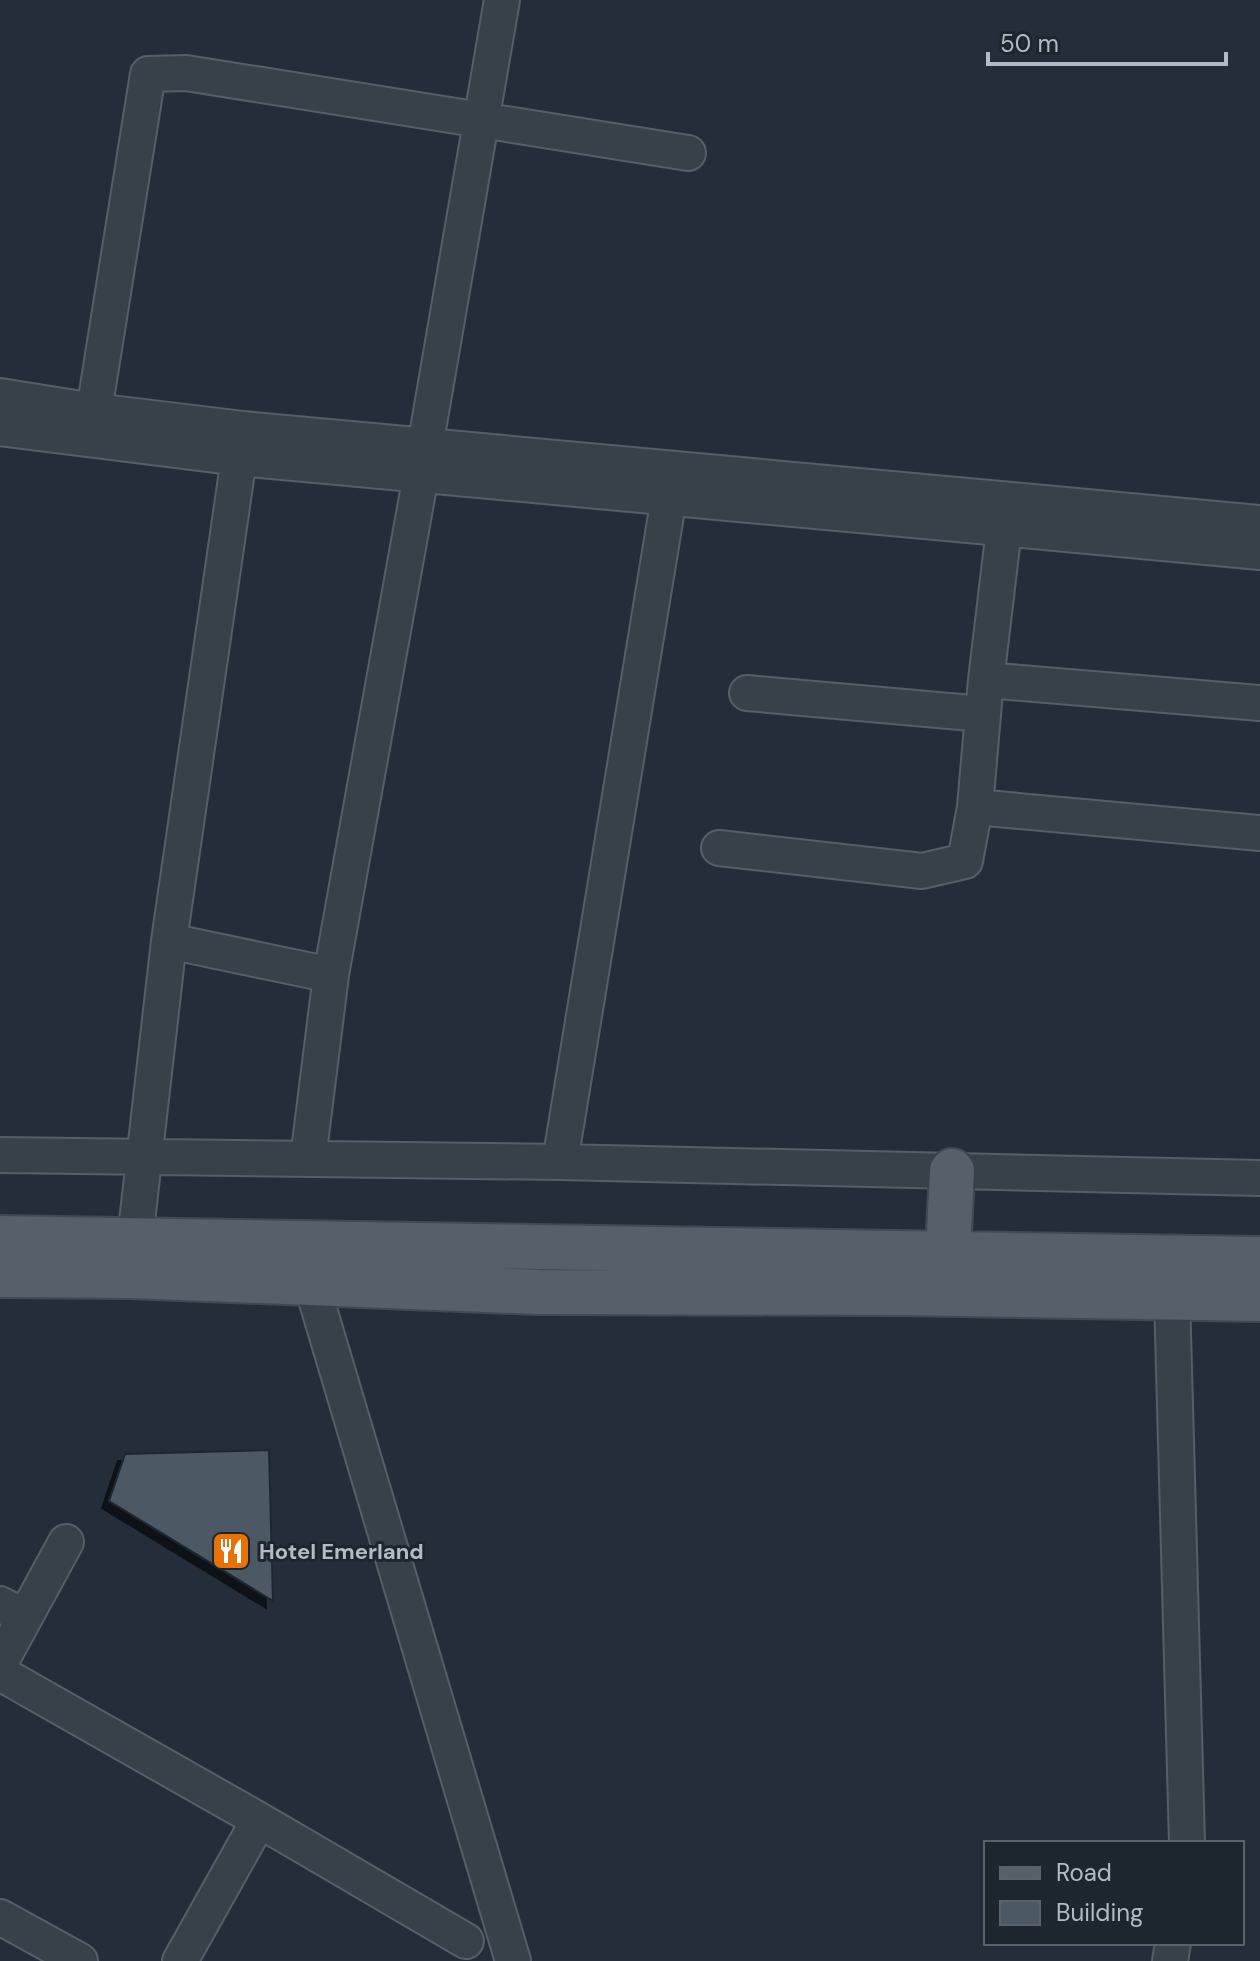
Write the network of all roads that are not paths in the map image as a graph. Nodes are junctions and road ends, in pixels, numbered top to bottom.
1 (502, 0) edge
2 (480, 122) junction
3 (688, 153) dead end
4 (0, 396) edge
5 (94, 411) junction
6 (0, 428) edge
7 (241, 444) junction
8 (423, 461) junction
9 (669, 497) junction
10 (1006, 513) junction
11 (1260, 523) edge
12 (1260, 552) edge
13 (986, 680) junction
14 (747, 693) dead end
15 (1260, 703) edge
16 (983, 714) junction
17 (975, 807) junction
18 (1260, 833) edge
19 (719, 848) dead end
20 (169, 941) junction
21 (331, 975) junction
22 (0, 1155) edge
23 (144, 1156) junction
24 (308, 1159) junction
25 (560, 1162) junction
26 (952, 1171) junction
27 (1260, 1178) edge
28 (0, 1238) edge
29 (135, 1239) junction
30 (948, 1253) junction
31 (1260, 1259) edge
32 (0, 1275) edge
33 (311, 1282) junction
34 (1172, 1296) junction
35 (1260, 1299) edge
36 (66, 1542) dead end
37 (13, 1611) edge
38 (0, 1663) edge
39 (0, 1673) edge
40 (259, 1820) junction
41 (1187, 1841) edge
42 (0, 1917) edge
43 (466, 1941) dead end
44 (80, 1961) edge
45 (180, 1961) edge
46 (513, 1961) edge

1 - 2 street
2 - 3 street
2 - 5 street
2 - 8 street
4 - 5 street
5 - 7 street
6 - 7 street
7 - 8 street
7 - 20 street
8 - 9 street
8 - 10 street
8 - 21 street
9 - 10 street
9 - 25 street
10 - 11 street
10 - 12 street
10 - 13 street
13 - 15 street
13 - 16 street
14 - 16 street
16 - 17 street
17 - 18 street
17 - 19 street
20 - 21 street
20 - 23 street
21 - 24 street
22 - 23 street
23 - 24 street
23 - 29 street
24 - 25 street
25 - 26 street
26 - 27 street
26 - 30 main road
28 - 29 main road
29 - 30 main road
30 - 31 main road
32 - 33 main road
33 - 34 main road
33 - 46 street
34 - 35 main road
34 - 41 street
36 - 37 street
37 - 38 street
39 - 40 street
40 - 43 street
40 - 45 street
42 - 44 street

